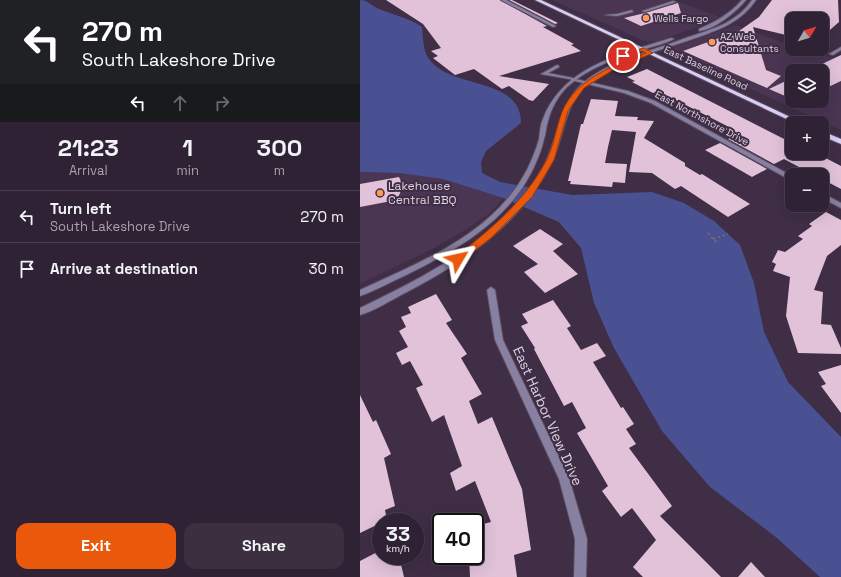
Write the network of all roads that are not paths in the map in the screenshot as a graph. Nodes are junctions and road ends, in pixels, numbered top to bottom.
1 (503, 0) edge
2 (537, 0) edge
3 (744, 0) edge
4 (754, 0) edge
5 (671, 1) edge
6 (740, 5) junction
7 (750, 6) junction
8 (610, 16) dead end
9 (554, 26) dead end
10 (841, 48) edge
11 (643, 49) junction
12 (650, 53) junction
13 (831, 54) dead end
14 (557, 66) dead end
15 (573, 79) junction
16 (587, 83) junction
17 (785, 116) edge
18 (829, 136) edge
19 (841, 142) edge
20 (785, 174) edge
21 (829, 199) edge
22 (841, 206) edge
23 (491, 290) dead end
24 (360, 293) edge
25 (360, 312) edge
26 (580, 577) edge

1 - 9 street
2 - 11 main road, East Baseline Road
3 - 6 street
4 - 7 street
5 - 8 street
6 - 7 street
6 - 11 street
7 - 12 street
10 - 13 street
11 - 12 main road, East Baseline Road
11 - 15 street
12 - 16 street
12 - 17 main road, East Baseline Road
14 - 15 street, East Northshore Drive
15 - 16 street, East Northshore Drive
15 - 24 street
16 - 20 street, East Northshore Drive
16 - 25 street
18 - 19 main road
21 - 22 street
23 - 26 street, East Harbor View Drive

